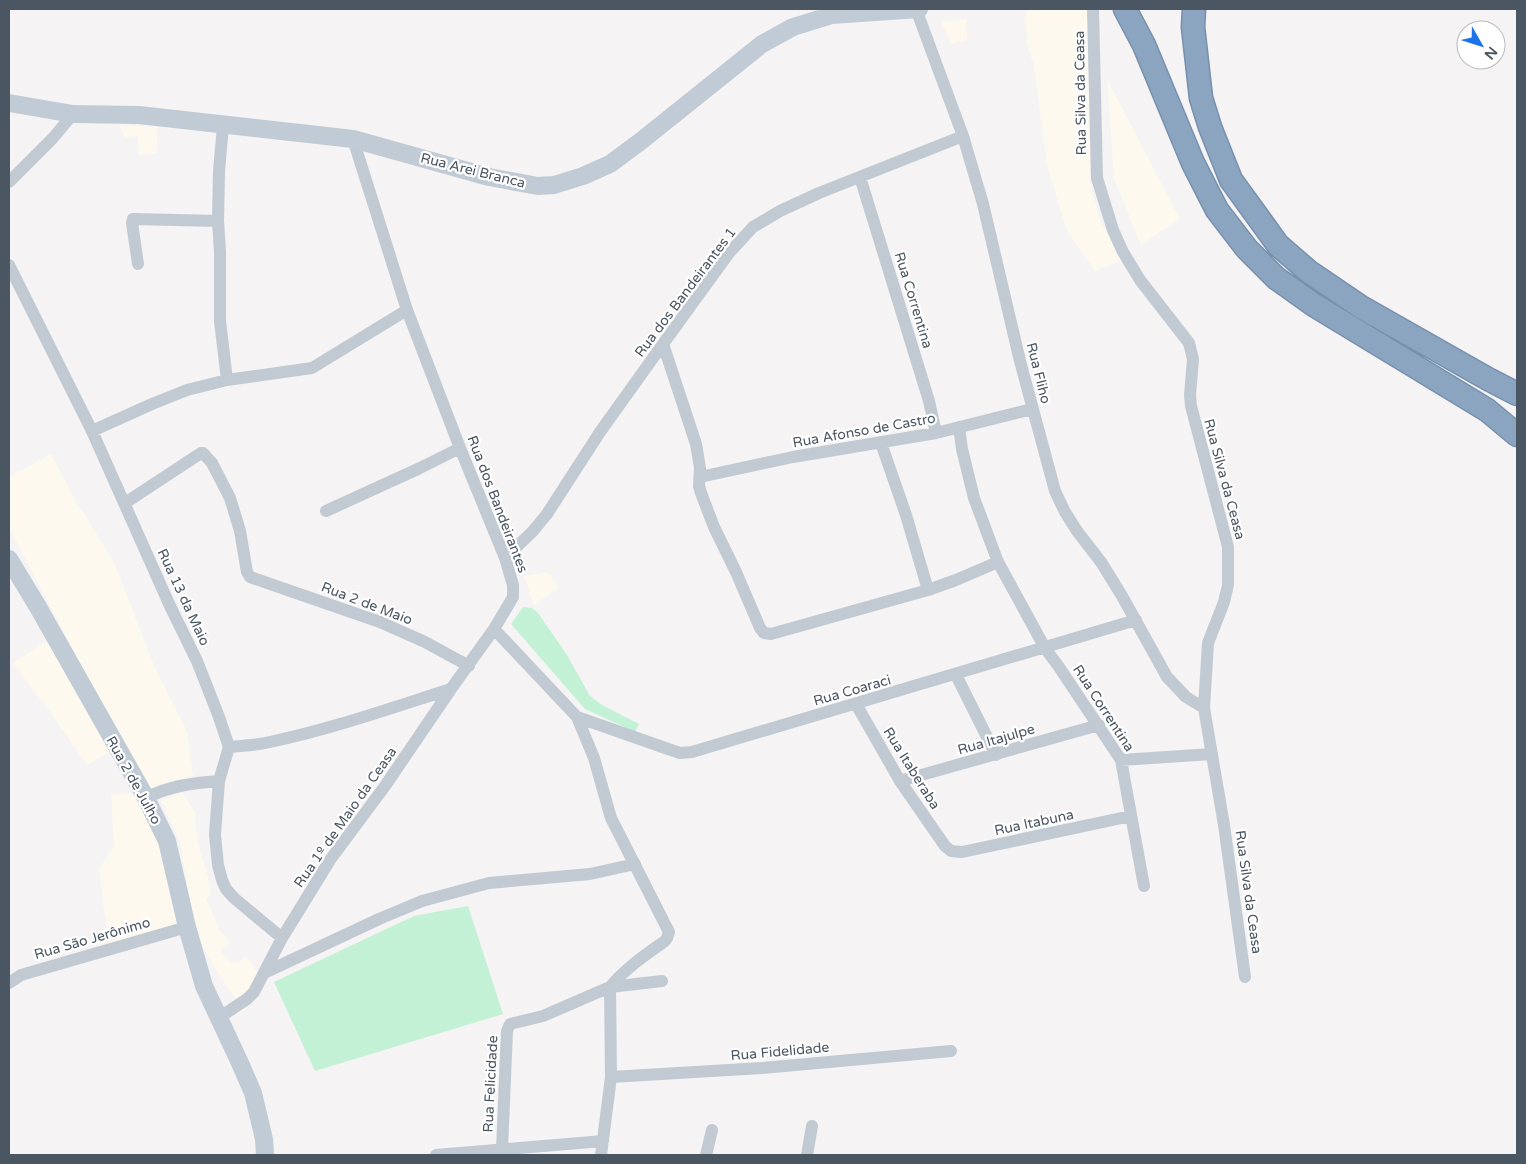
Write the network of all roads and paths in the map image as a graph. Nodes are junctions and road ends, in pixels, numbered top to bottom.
1 (917, 9) edge
2 (1093, 9) edge
3 (1125, 9) edge
4 (1194, 9) edge
5 (9, 103) edge
6 (73, 114) junction
7 (224, 126) junction
8 (963, 136) junction
9 (353, 139) junction
10 (860, 177) junction
11 (9, 182) edge
12 (218, 221) junction
13 (138, 264) dead end
14 (9, 265) edge
15 (407, 310) junction
16 (663, 344) junction
17 (227, 380) junction
18 (1517, 394) edge
19 (1032, 409) junction
20 (959, 427) junction
21 (92, 431) junction
22 (936, 433) junction
23 (1517, 435) edge
24 (881, 443) junction
25 (460, 448) junction
26 (700, 477) junction
27 (125, 503) junction
28 (326, 511) dead end
29 (505, 558) junction
30 (9, 559) edge
31 (998, 562) junction
32 (928, 590) junction
33 (1136, 620) junction
34 (494, 629) junction
35 (1045, 648) junction
36 (469, 666) junction
37 (956, 675) junction
38 (451, 689) junction
39 (856, 704) junction
40 (1204, 708) junction
41 (577, 717) junction
42 (1099, 725) junction
43 (229, 747) junction
44 (1212, 754) junction
45 (996, 755) junction
46 (1121, 760) junction
47 (219, 781) junction
48 (900, 781) junction
49 (146, 798) junction
50 (1131, 816) junction
51 (945, 846) joint
52 (636, 864) junction
53 (1144, 886) dead end
54 (187, 927) junction
55 (282, 938) junction
56 (264, 973) junction
57 (1245, 977) dead end
58 (662, 981) dead end
59 (9, 983) edge
60 (610, 987) junction
61 (220, 1017) junction
62 (951, 1051) dead end
63 (611, 1076) junction
64 (812, 1126) dead end
65 (712, 1130) dead end
66 (603, 1141) junction
67 (502, 1150) junction
68 (459, 1154) edge
69 (265, 1155) edge
70 (436, 1155) edge
71 (601, 1155) edge
72 (706, 1155) edge
73 (807, 1155) edge

1 - 8 street, Rua Fliho
1 - 9 main road, Rua Arei Branca
2 - 40 street, Rua Silva da Ceasa
3 - 23 highway
4 - 18 highway
5 - 6 main road, Rua Arei Branca
6 - 7 main road, Rua Arei Branca
6 - 11 street
7 - 9 main road, Rua Arei Branca
7 - 12 street
8 - 10 street, Rua dos Bandeirantes 1
8 - 19 street, Rua Fliho
9 - 15 street, Rua dos Bandeirantes
10 - 16 street, Rua dos Bandeirantes 1
10 - 22 street, Rua Correntina
12 - 13 street
12 - 17 street
14 - 21 street, Rua 13 da Maio
15 - 17 street
15 - 25 street, Rua dos Bandeirantes
16 - 26 street
16 - 29 street, Rua dos Bandeirantes 1
17 - 21 street
19 - 20 street, Rua Afonso de Castro
19 - 33 street, Rua Fliho
20 - 22 street, Rua Afonso de Castro
20 - 31 street, Rua Correntina
21 - 27 street, Rua 13 da Maio
22 - 24 street, Rua Afonso de Castro
24 - 26 street, Rua Afonso de Castro
24 - 32 street
25 - 28 street
25 - 29 street, Rua dos Bandeirantes
26 - 32 street
27 - 36 street, Rua 2 de Maio
27 - 43 street, Rua 13 da Maio
29 - 34 street, Rua dos Bandeirantes
30 - 49 main road, Rua 2 de Julho
31 - 32 street
31 - 35 street, Rua Correntina
33 - 35 street, Rua Coaraci
33 - 40 street, Rua Fliho
34 - 36 street, Rua 1º de Maio da Ceasa
34 - 41 street
35 - 37 street, Rua Coaraci
35 - 42 street, Rua Correntina
36 - 38 street, Rua 1º de Maio da Ceasa
37 - 39 street, Rua Coaraci
37 - 45 street
38 - 43 street
38 - 55 street, Rua 1º de Maio da Ceasa
39 - 41 street, Rua Coaraci
39 - 48 street, Rua Itaberaba
40 - 44 street, Rua Silva da Ceasa
41 - 52 street
42 - 45 street, Rua Itajulpe
42 - 46 street, Rua Correntina
43 - 47 street
44 - 46 street
44 - 57 street, Rua Silva da Ceasa
45 - 48 street, Rua Itajulpe
46 - 50 street, Rua Correntina
47 - 49 street
47 - 55 street
48 - 51 street, Rua Itaberaba
49 - 54 main road, Rua 2 de Julho
50 - 51 street, Rua Itabuna
50 - 53 street, Rua Correntina
52 - 56 street
52 - 60 street
54 - 59 street, Rua São Jerônimo
54 - 61 main road, Rua 2 de Julho
55 - 56 street, Rua 1º de Maio da Ceasa
56 - 61 street, Rua 1º de Maio da Ceasa
58 - 60 street
60 - 63 street
60 - 67 street, Rua Felicidade
61 - 69 main road, Rua 2 de Julho
62 - 63 street, Rua Fidelidade
63 - 66 street
64 - 73 street
65 - 72 street
66 - 67 street
66 - 71 street
67 - 68 street
68 - 70 street

